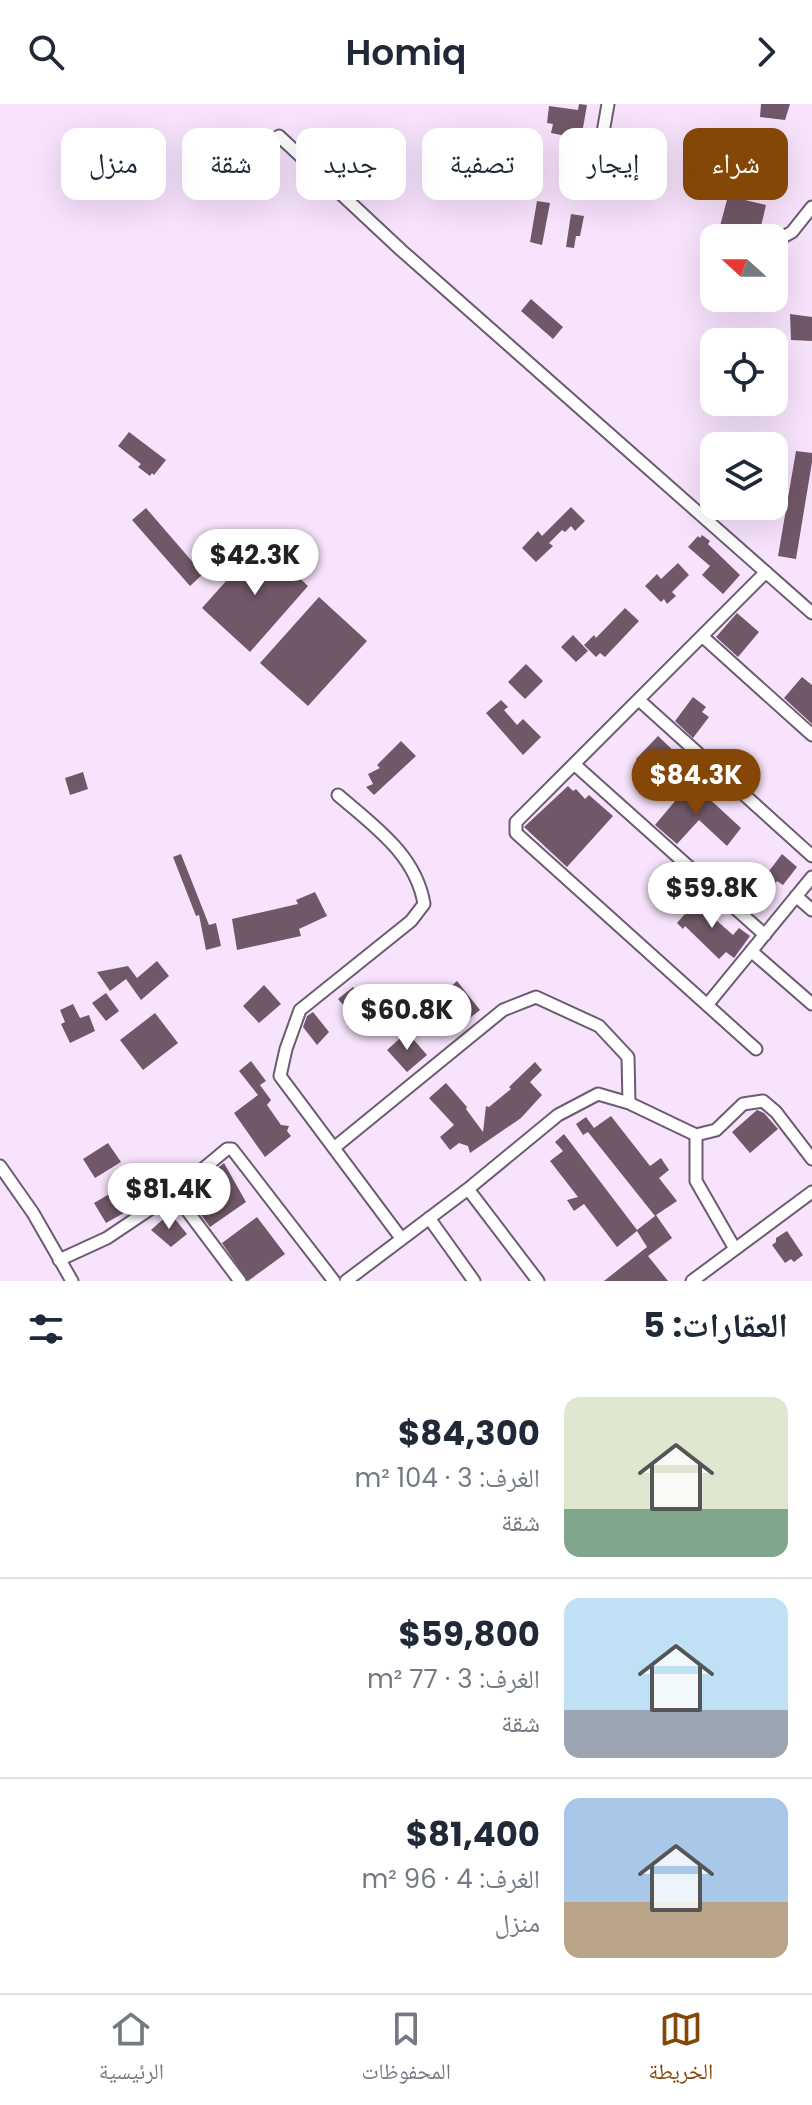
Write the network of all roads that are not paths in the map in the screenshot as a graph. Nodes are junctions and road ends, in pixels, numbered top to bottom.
1 (608, 104) edge
2 (604, 128) edge
3 (280, 137) edge
4 (812, 207) edge
5 (788, 234) edge
6 (766, 572) junction
7 (812, 613) edge
8 (702, 636) junction
9 (639, 700) junction
10 (812, 735) edge
11 (574, 764) junction
12 (338, 795) dead end
13 (812, 856) edge
14 (812, 877) edge
15 (796, 896) junction
16 (812, 910) edge
17 (765, 935) junction
18 (751, 951) junction
19 (812, 1004) edge
20 (707, 1005) junction
21 (756, 1049) dead end
22 (629, 1103) junction
23 (696, 1135) junction
24 (335, 1147) junction
25 (812, 1159) edge
26 (0, 1166) edge
27 (468, 1189) junction
28 (812, 1192) edge
29 (174, 1193) junction
30 (429, 1218) junction
31 (401, 1238) junction
32 (735, 1249) junction
33 (59, 1260) junction
34 (72, 1281) edge
35 (240, 1281) edge
36 (334, 1281) edge
37 (346, 1281) edge
38 (474, 1281) edge
39 (538, 1281) edge
40 (692, 1281) edge

1 - 2 street
3 - 6 street
4 - 5 street
6 - 7 street
6 - 8 street
8 - 9 street
8 - 10 street
9 - 11 street
9 - 13 street
11 - 17 street
11 - 20 street
12 - 24 street
14 - 15 street
15 - 16 street
15 - 17 street
17 - 18 street
18 - 19 street
18 - 20 street
20 - 21 street
22 - 23 street
22 - 24 street
22 - 27 street
23 - 25 street
23 - 32 street
24 - 31 street
26 - 33 street
27 - 30 street
27 - 39 street
28 - 32 street
29 - 33 street
29 - 35 street
29 - 36 street
30 - 31 street
30 - 38 street
31 - 37 street
32 - 40 street
33 - 34 street

